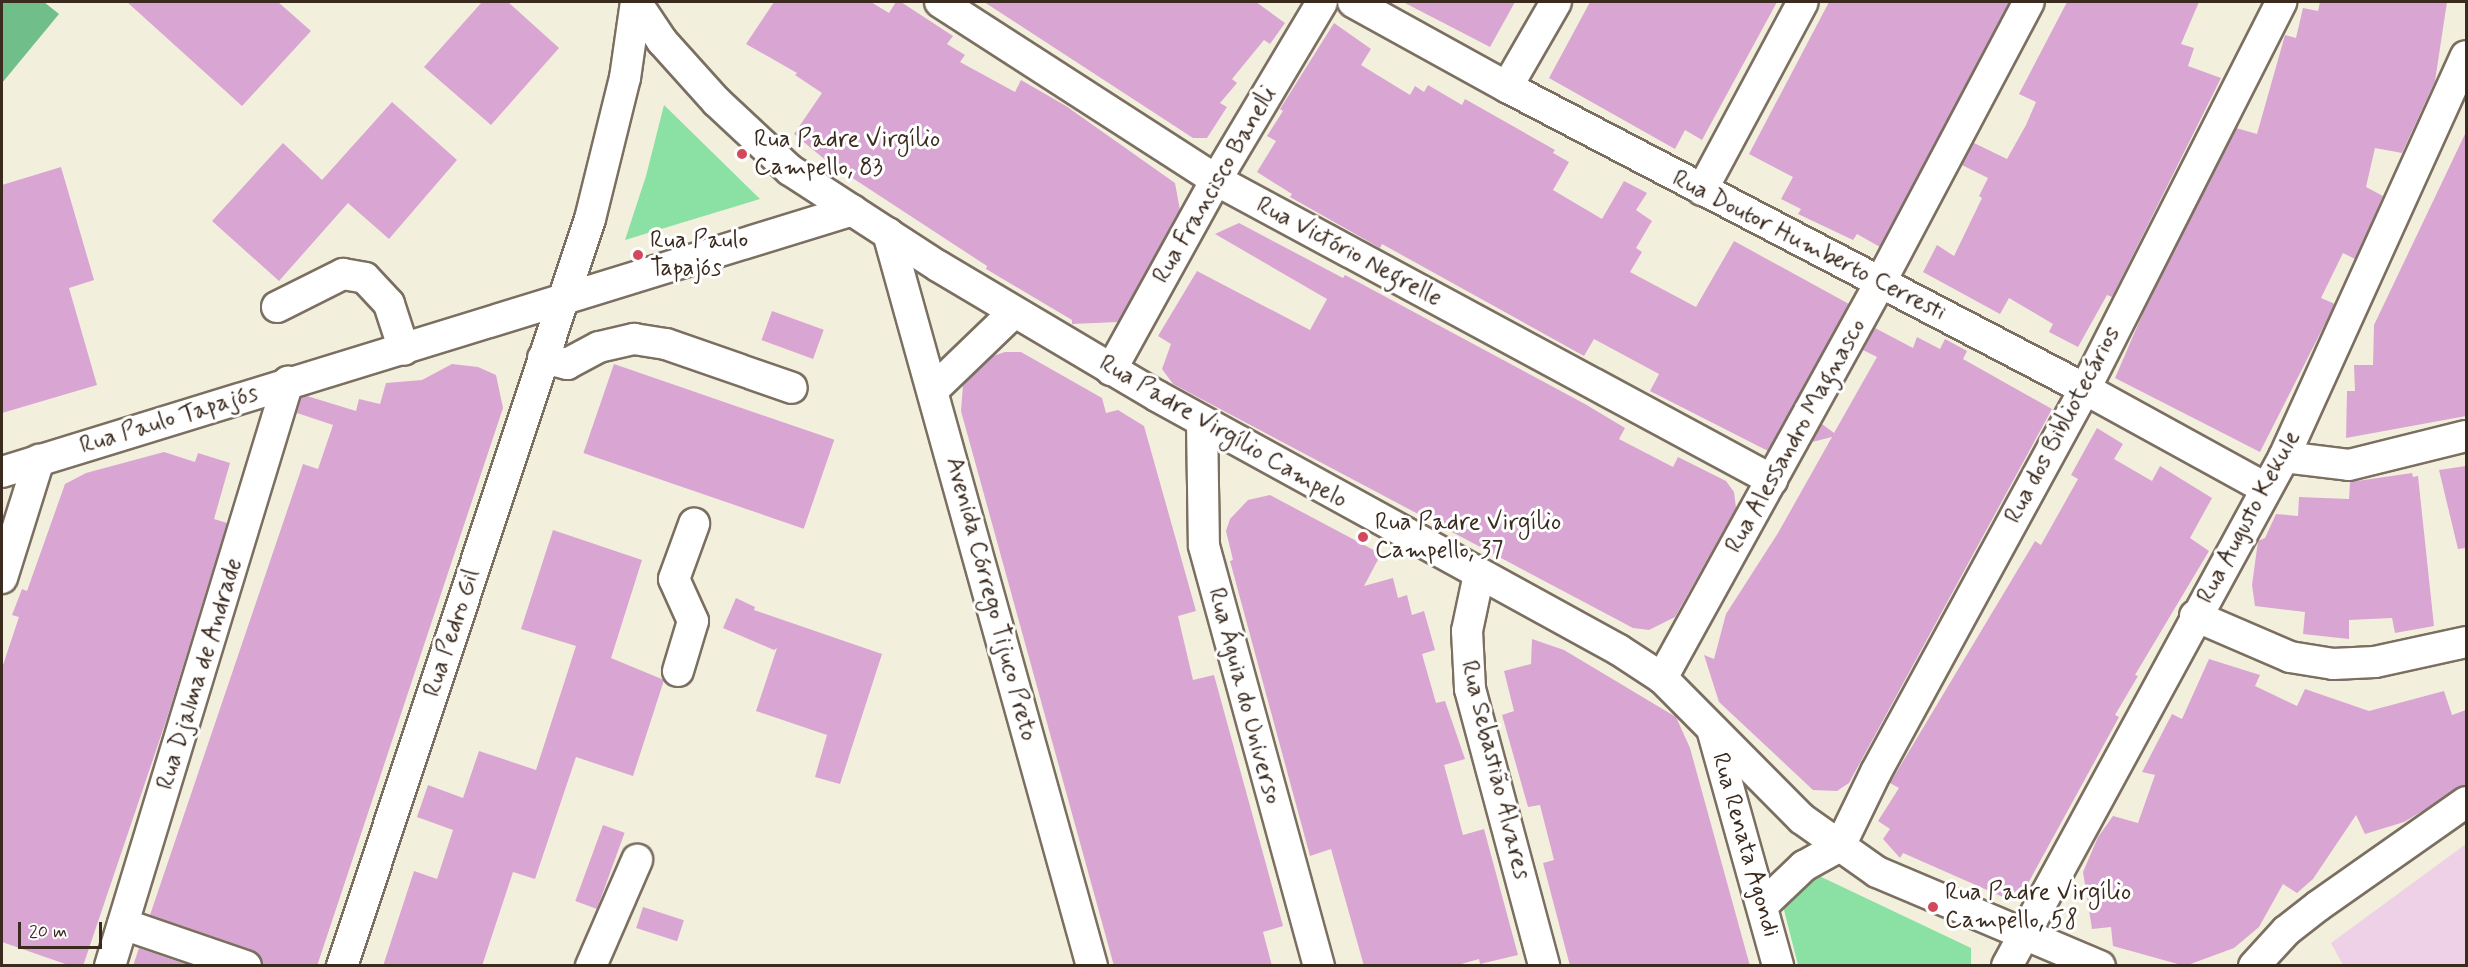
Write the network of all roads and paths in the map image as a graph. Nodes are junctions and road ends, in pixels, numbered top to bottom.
1 (636, 2) edge
2 (940, 2) edge
3 (1322, 2) edge
4 (1353, 2) edge
5 (1556, 2) edge
6 (1803, 2) edge
7 (2029, 2) edge
8 (2281, 2) edge
9 (2466, 56) edge
10 (1507, 87) junction
11 (1215, 180) junction
12 (1702, 190) junction
13 (853, 210) junction
14 (888, 233) junction
15 (1880, 283) junction
16 (563, 300) junction
17 (277, 307) dead end
18 (1014, 312) junction
19 (404, 350) junction
20 (543, 358) junction
21 (1112, 370) junction
22 (288, 382) junction
23 (792, 387) dead end
24 (2085, 389) junction
25 (933, 390) junction
26 (1202, 422) junction
27 (2466, 436) edge
28 (2284, 457) junction
29 (39, 460) junction
30 (2, 472) edge
31 (1772, 480) junction
32 (2265, 488) junction
33 (694, 524) dead end
34 (1479, 574) junction
35 (2, 578) edge
36 (2195, 616) junction
37 (2466, 642) edge
38 (678, 671) dead end
39 (1662, 678) junction
40 (1710, 724) junction
41 (2466, 802) edge
42 (1840, 846) junction
43 (637, 861) dead end
44 (1763, 905) junction
45 (123, 924) junction
46 (2023, 936) junction
47 (110, 966) edge
48 (246, 966) edge
49 (342, 966) edge
50 (591, 966) edge
51 (1092, 966) edge
52 (1319, 966) edge
53 (1544, 966) edge
54 (1778, 966) edge
55 (2007, 966) edge
56 (2100, 966) edge
57 (2254, 966) edge

1 - 13 street, Rua Padre Virgílio Campelo
1 - 16 street, Rua Pedro Gil
2 - 11 street, Rua Victório Negrelle
3 - 11 street, Rua Francisco Banelli
4 - 10 street, Rua Doutor Humberto Cerresti
5 - 10 street
6 - 12 street
7 - 15 street, Rua Alessandro Magnasco
8 - 24 street, Rua dos Bibliotecários
9 - 28 street, Rua Augusto Kekule
10 - 12 street, Rua Doutor Humberto Cerresti
11 - 21 street, Rua Francisco Banelli
11 - 31 street, Rua Victório Negrelle
12 - 15 street, Rua Doutor Humberto Cerresti
13 - 14 street, Rua Padre Virgílio Campelo
13 - 16 street, Rua Paulo Tapajós
14 - 18 street, Rua Padre Virgílio Campelo
14 - 25 street, Avenida Córrego Tijuco Preto
15 - 24 street, Rua Doutor Humberto Cerresti
15 - 31 street, Rua Alessandro Magnasco
16 - 19 street, Rua Paulo Tapajós
16 - 20 street, Rua Pedro Gil
17 - 19 street
18 - 21 street, Rua Padre Virgílio Campelo
18 - 25 street
19 - 22 street, Rua Paulo Tapajós
20 - 23 street
20 - 49 street, Rua Pedro Gil
21 - 26 street, Rua Padre Virgílio Campelo
22 - 29 street, Rua Paulo Tapajós
22 - 45 street, Rua Djalma de Andrade
24 - 32 street, Rua Doutor Humberto Cerresti
24 - 42 street, Rua dos Bibliotecários
25 - 51 street, Avenida Córrego Tijuco Preto
26 - 34 street, Rua Padre Virgílio Campelo
26 - 52 street, Rua Águia do Universo
27 - 28 street
28 - 32 street, Rua Augusto Kekule
29 - 30 street, Rua Paulo Tapajós
29 - 35 street
31 - 39 street, Rua Alessandro Magnasco
32 - 36 street, Rua Augusto Kekule
33 - 38 street
34 - 39 street, Rua Padre Virgílio Campelo
34 - 53 street, Rua Sebastião Alvares
36 - 37 street
36 - 46 street, Rua Augusto Kekule
39 - 40 street, Rua Padre Virgílio Campelo
40 - 42 street, Rua Padre Virgílio Campelo
40 - 44 street, Rua Renata Agondi
41 - 57 street
42 - 44 street
42 - 46 street, Rua Padre Virgílio Campelo
43 - 50 street
44 - 54 street, Rua Renata Agondi
45 - 47 street, Rua Djalma de Andrade
45 - 48 street
46 - 55 street, Rua Augusto Kekule
46 - 56 street, Rua Padre Virgílio Campelo

